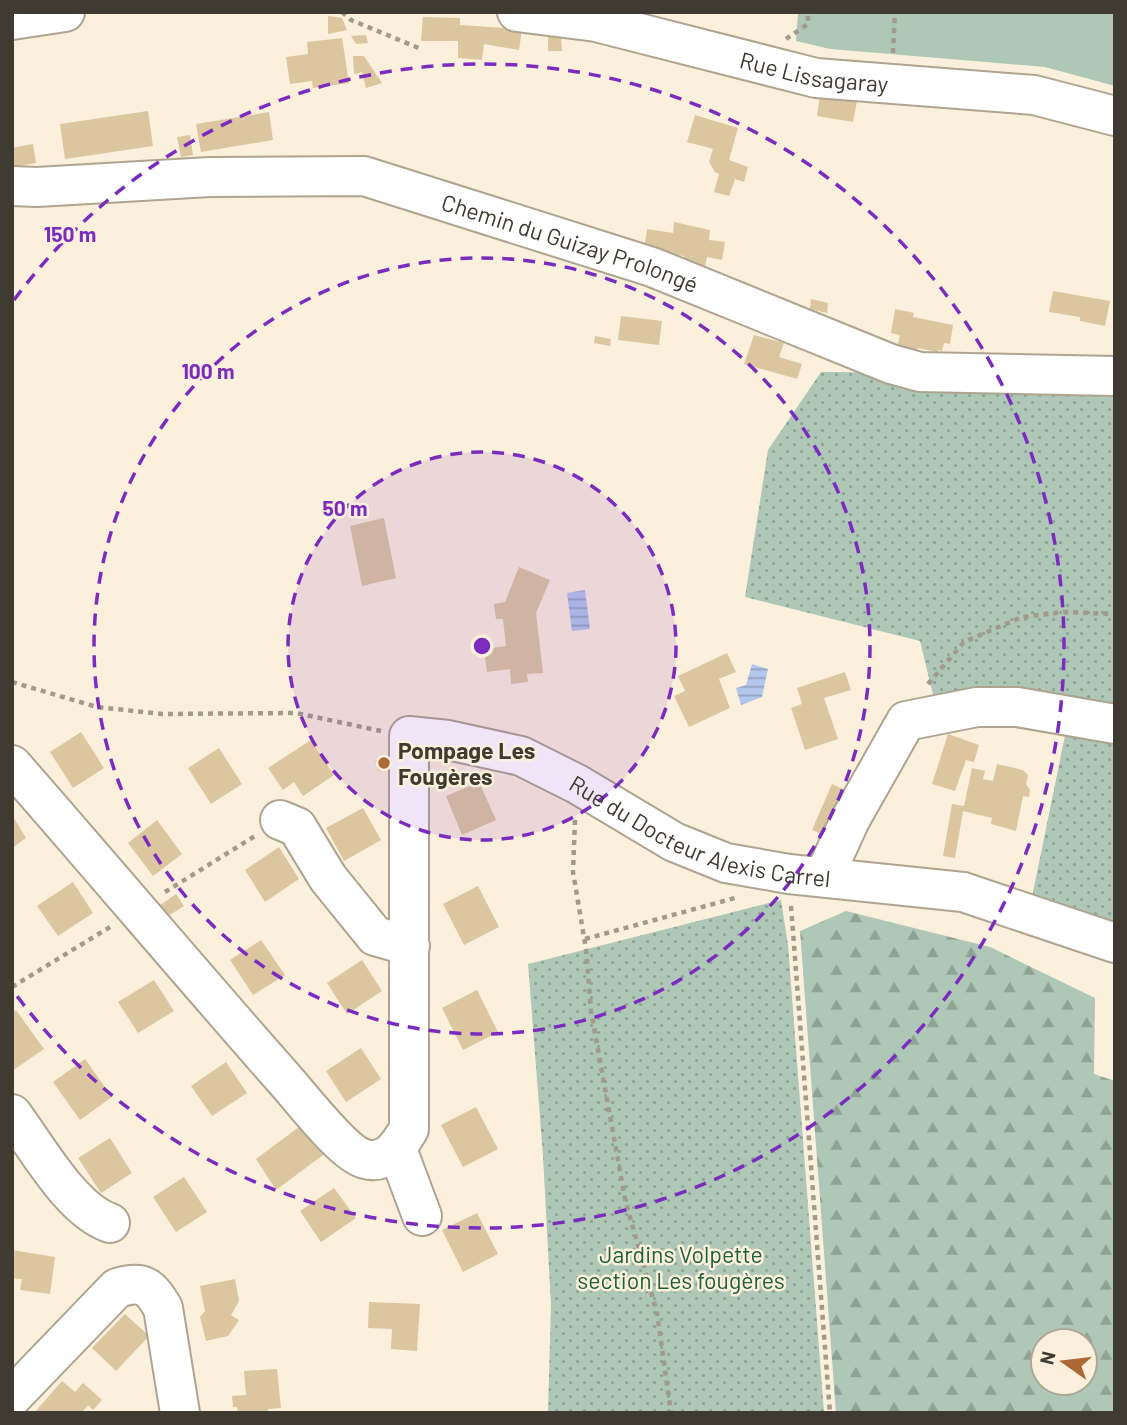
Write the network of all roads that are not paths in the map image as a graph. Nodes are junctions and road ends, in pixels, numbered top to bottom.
1 (65, 12) edge
2 (517, 12) edge
3 (12, 20) edge
4 (1115, 116) edge
5 (12, 186) edge
6 (1115, 376) edge
7 (1115, 724) edge
8 (12, 765) edge
9 (280, 820) dead end
10 (807, 875) junction
11 (1115, 943) edge
12 (410, 946) junction
13 (12, 1114) edge
14 (397, 1149) junction
15 (422, 1216) dead end
16 (110, 1223) dead end
17 (12, 1397) edge
18 (180, 1413) edge

1 - 3 street
2 - 4 street, Rue Lissagaray
5 - 6 street, Chemin du Guizay Prolongé
7 - 10 street
8 - 14 street
9 - 12 street
10 - 11 street, Rue du Docteur Alexis Carrel
10 - 12 street, Rue du Docteur Alexis Carrel
12 - 14 street
13 - 16 street
14 - 15 street
17 - 18 street

